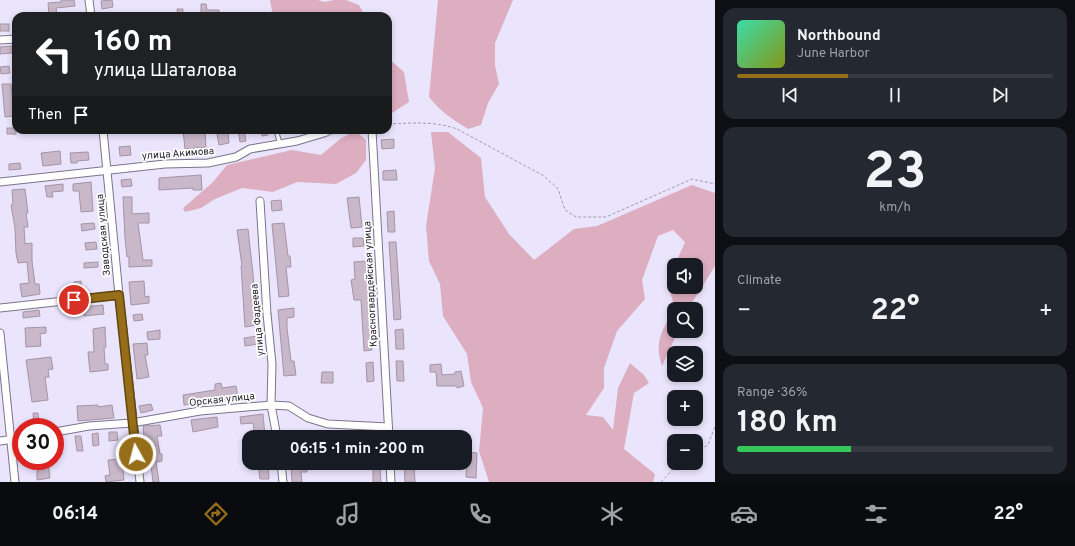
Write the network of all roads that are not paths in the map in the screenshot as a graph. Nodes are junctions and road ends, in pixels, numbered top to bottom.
1 (89, 0) edge
2 (90, 12) edge
3 (12, 39) edge
4 (0, 40) edge
5 (103, 134) edge
6 (277, 134) edge
7 (321, 134) edge
8 (372, 134) edge
9 (280, 144) junction
10 (108, 171) junction
11 (0, 182) edge
12 (260, 201) dead end
13 (119, 295) junction
14 (0, 308) edge
15 (0, 333) edge
16 (271, 405) junction
17 (132, 423) junction
18 (388, 427) junction
19 (64, 430) edge
20 (276, 430) edge
21 (388, 430) edge
22 (0, 440) edge
23 (11, 440) junction
24 (282, 470) edge
25 (390, 470) edge
26 (15, 482) edge
27 (140, 482) edge
28 (283, 482) edge
29 (391, 482) edge

1 - 2 street
3 - 4 street
5 - 10 street, Заводская улица
6 - 9 lane
7 - 9 street, улица Акимова
8 - 18 street, Красногвардейская улица
9 - 10 street, улица Акимова
10 - 11 street, улица Акимова
10 - 13 street, Заводская улица
12 - 16 street, улица Фадеева
13 - 14 street
13 - 17 street, Заводская улица
15 - 23 street
16 - 17 street, Орская улица
16 - 18 street, Орская улица
16 - 20 street, улица Фадеева
17 - 19 street, Орская улица
17 - 27 street, Заводская улица
18 - 21 street, Красногвардейская улица
22 - 23 street
23 - 26 street
24 - 28 street
25 - 29 street

